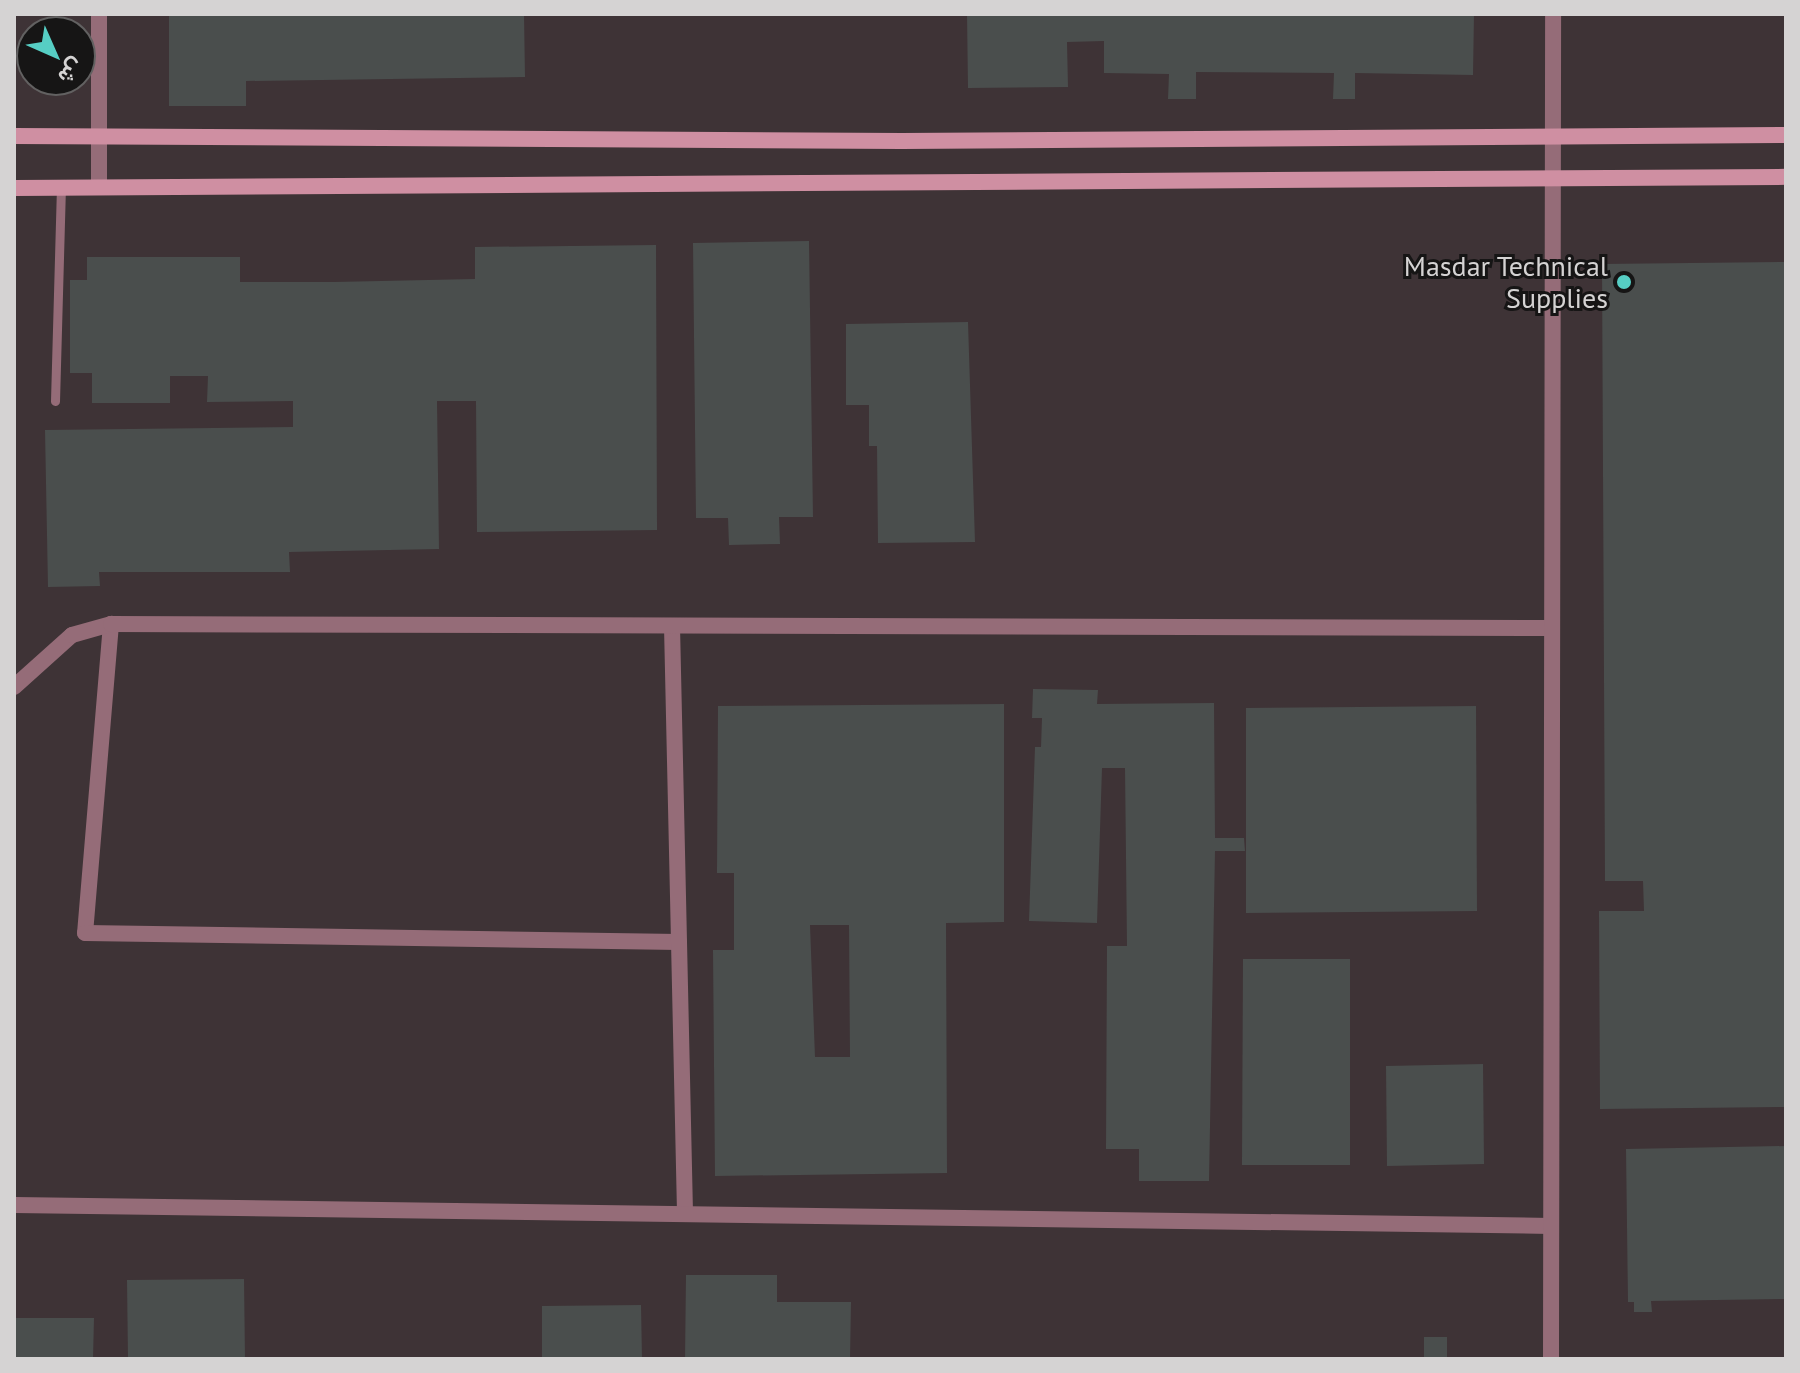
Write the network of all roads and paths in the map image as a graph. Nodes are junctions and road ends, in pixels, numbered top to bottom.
1 (99, 14) edge
2 (1553, 14) edge
3 (1786, 135) edge
4 (14, 136) edge
5 (99, 136) junction
6 (1552, 137) junction
7 (1786, 177) edge
8 (1552, 180) junction
9 (99, 187) junction
10 (14, 188) edge
11 (61, 188) junction
12 (55, 401) dead end
13 (111, 624) junction
14 (672, 626) junction
15 (1548, 628) junction
16 (14, 687) edge
17 (679, 942) junction
18 (14, 1205) edge
19 (685, 1214) junction
20 (1551, 1226) junction
21 (1551, 1359) edge

1 - 5 street
2 - 6 street
3 - 6 main road
4 - 5 main road
5 - 6 main road
5 - 9 street
6 - 8 street
7 - 8 main road
8 - 9 main road
8 - 15 street
9 - 11 main road
10 - 11 main road
11 - 12 lane
13 - 14 street
13 - 16 street
13 - 17 street
14 - 15 street
14 - 17 street
15 - 20 street
17 - 19 street
18 - 19 street
19 - 20 street
20 - 21 street

